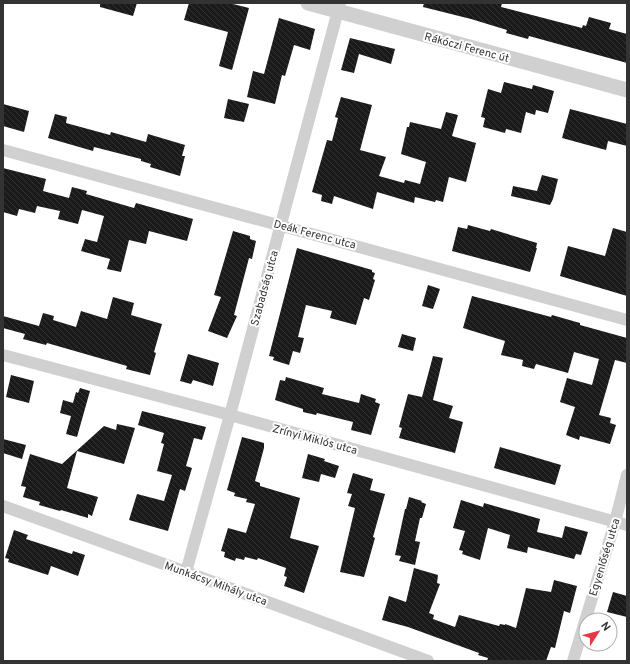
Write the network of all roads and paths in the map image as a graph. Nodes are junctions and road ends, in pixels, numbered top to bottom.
1 (308, 3) edge
2 (339, 7) edge
3 (627, 90) edge
4 (3, 150) edge
5 (281, 224) junction
6 (627, 320) edge
7 (3, 355) edge
8 (230, 415) junction
9 (627, 475) edge
10 (3, 506) edge
11 (615, 522) junction
12 (627, 525) edge
13 (186, 572) junction
14 (428, 661) edge
15 (573, 661) edge

1 - 2 street, Rákóczi Ferenc út
2 - 3 street, Rákóczi Ferenc út
2 - 5 street, Szabadság utca
4 - 5 street, Deák Ferenc utca
5 - 6 street, Deák Ferenc utca
5 - 8 street, Szabadság utca
7 - 8 street, Zrínyi Miklós utca
8 - 11 street, Zrínyi Miklós utca
8 - 13 street, Szabadság utca
9 - 11 street, Egyenlőség utca
10 - 13 street, Munkácsy Mihály utca
11 - 12 street, Zrínyi Miklós utca
11 - 15 street, Egyenlőség utca
13 - 14 street, Munkácsy Mihály utca

